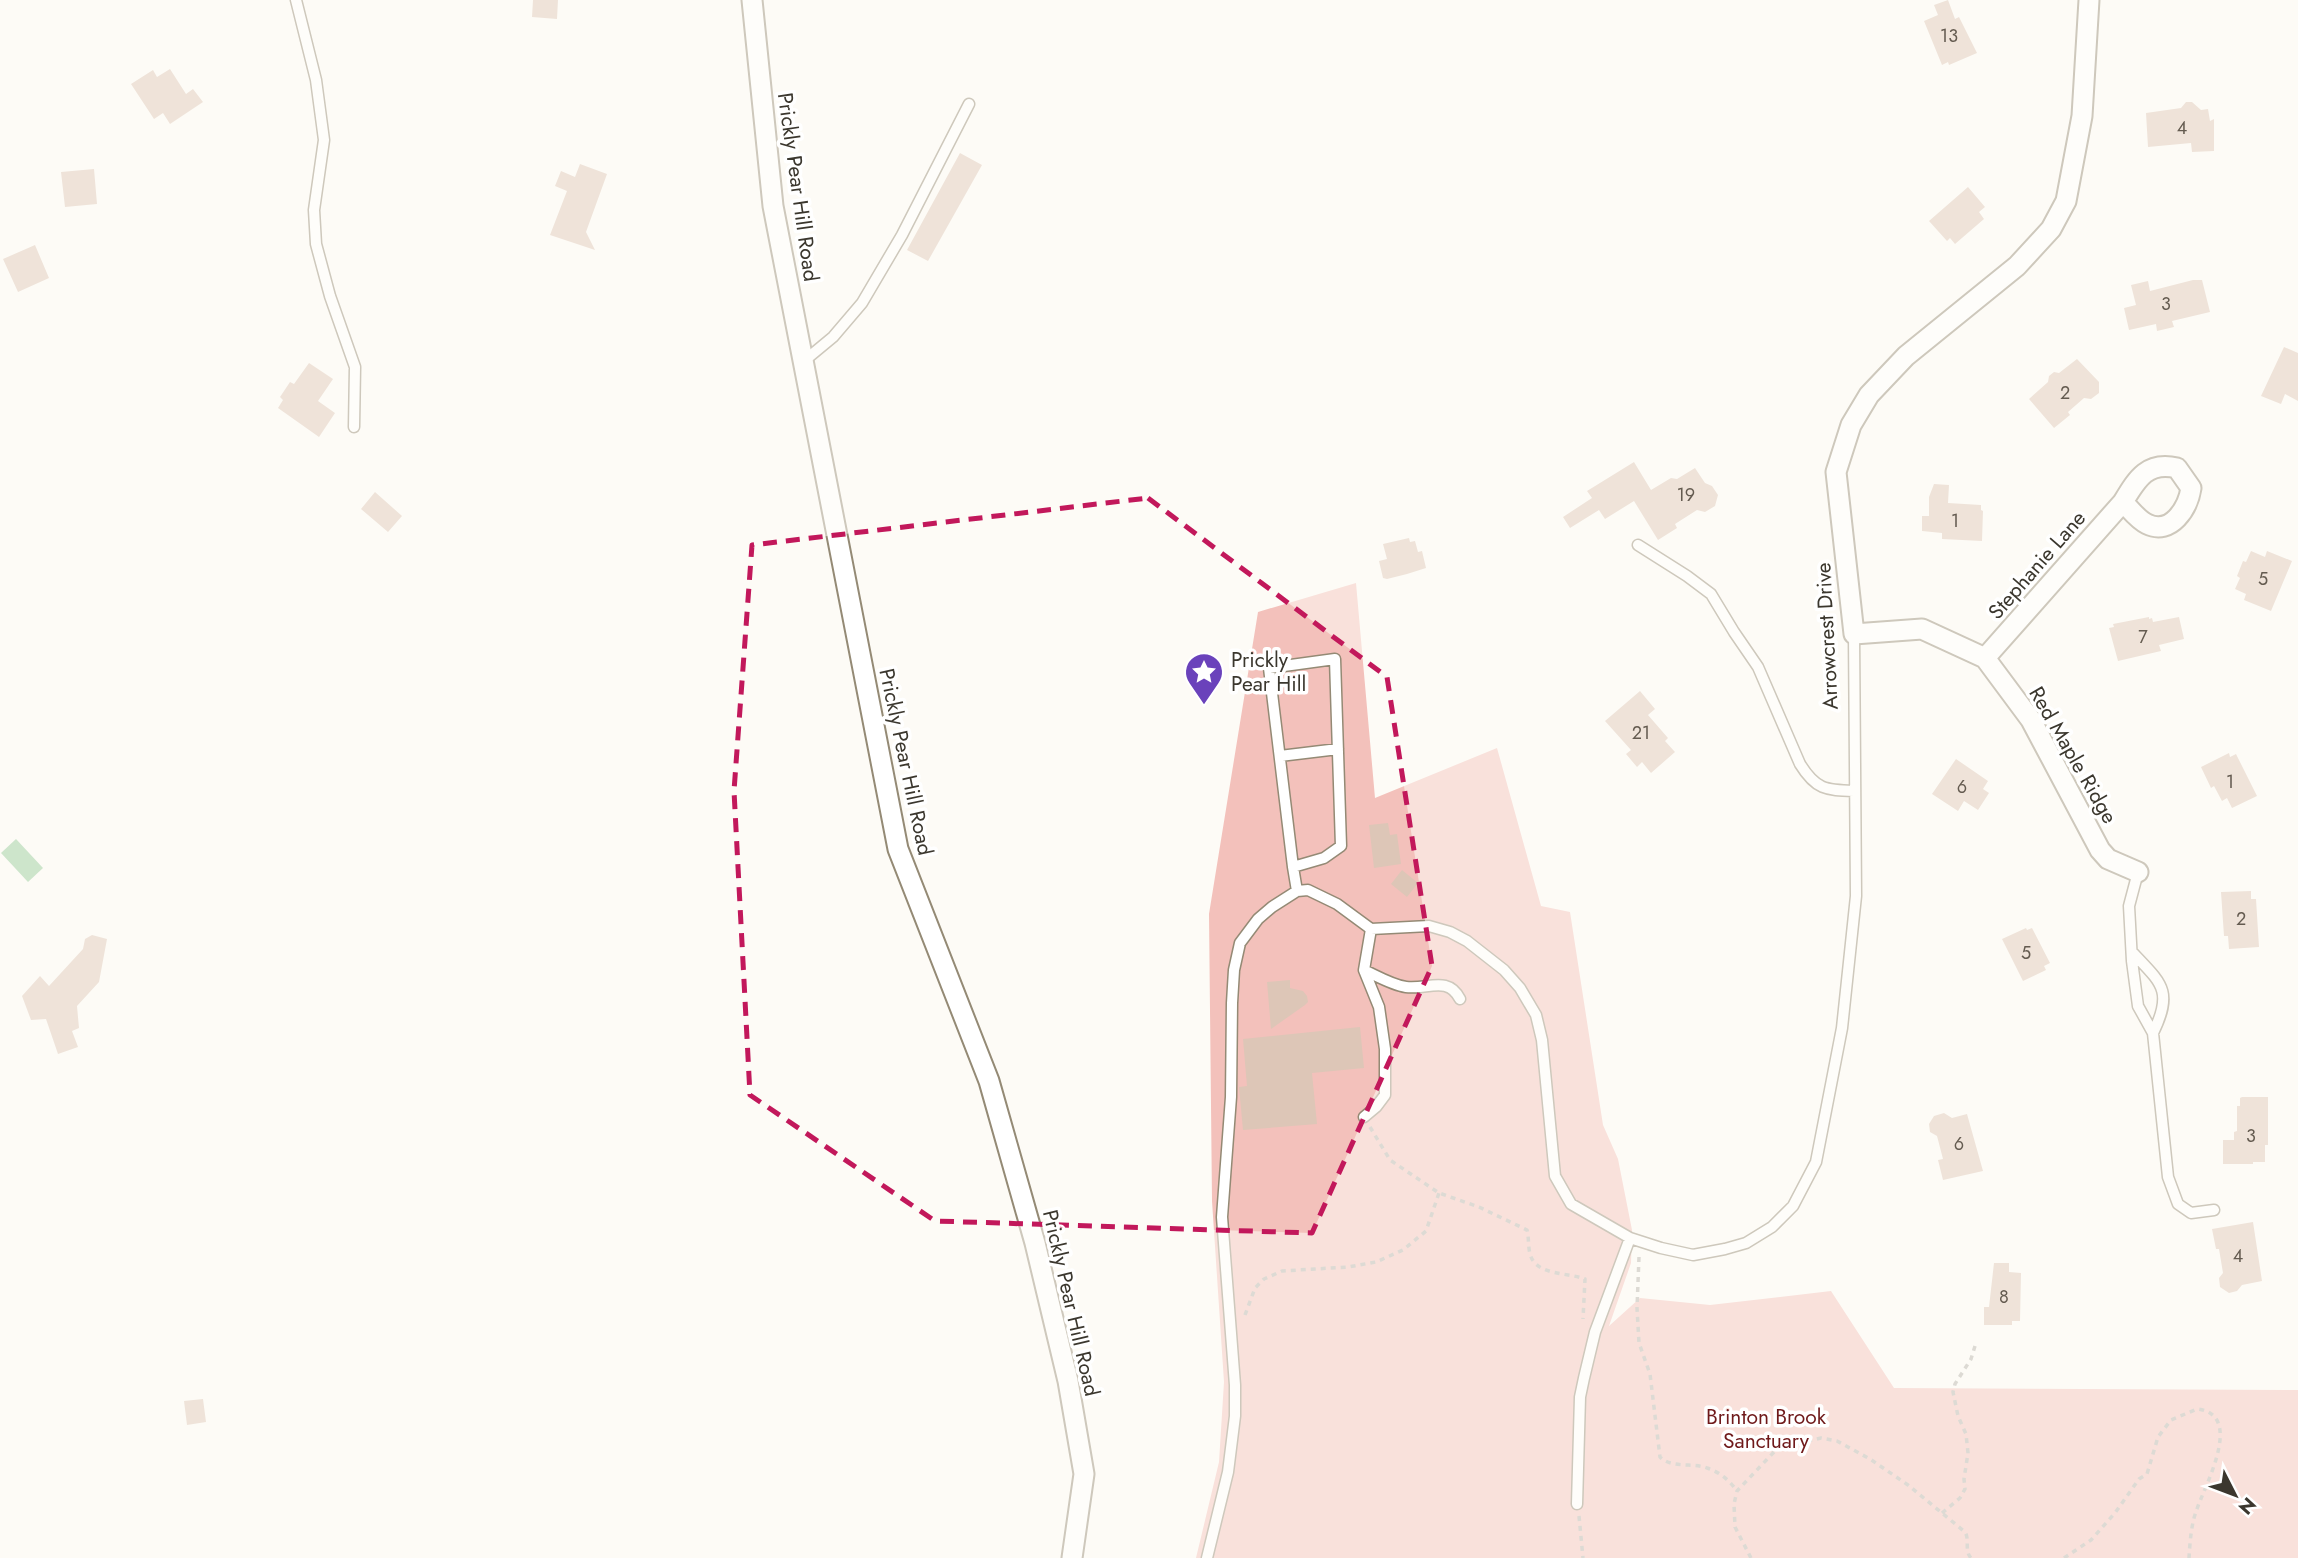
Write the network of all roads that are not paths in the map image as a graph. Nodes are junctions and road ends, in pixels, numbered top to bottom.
1 (296, 0) edge
2 (752, 0) edge
3 (2089, 0) edge
4 (969, 104) dead end
5 (803, 362) junction
6 (354, 428) dead end
7 (2123, 502) dead end
8 (1637, 545) dead end
9 (1854, 634) junction
10 (1985, 658) junction
11 (1338, 749) junction
12 (1280, 755) junction
13 (1855, 791) junction
14 (1293, 867) junction
15 (2138, 872) joint
16 (1297, 891) junction
17 (1371, 929) junction
18 (2132, 952) junction
19 (1364, 970) junction
20 (1460, 999) dead end
21 (2153, 1033) junction
22 (1364, 1117) road end
23 (2214, 1210) dead end
24 (1635, 1239) junction
25 (1577, 1504) road end
26 (1072, 1558) edge
27 (1207, 1558) edge

1 - 6 lane
2 - 5 street, Prickly Pear Hill Road
3 - 9 street, Arrowcrest Drive
4 - 5 lane
5 - 26 street, Prickly Pear Hill Road
7 - 10 street, Stephanie Lane
8 - 13 lane
9 - 10 street, Red Maple Ridge
9 - 13 lane, Arrowcrest Drive
10 - 15 street, Red Maple Ridge
11 - 12 lane
11 - 12 lane
11 - 14 lane
12 - 14 lane
13 - 24 lane, Arrowcrest Drive
14 - 16 lane
15 - 18 lane
16 - 17 lane
16 - 27 lane
17 - 19 lane
17 - 24 lane, Arrowcrest Drive
18 - 21 lane
18 - 21 lane
19 - 20 lane
19 - 22 lane
21 - 23 lane
24 - 25 lane

